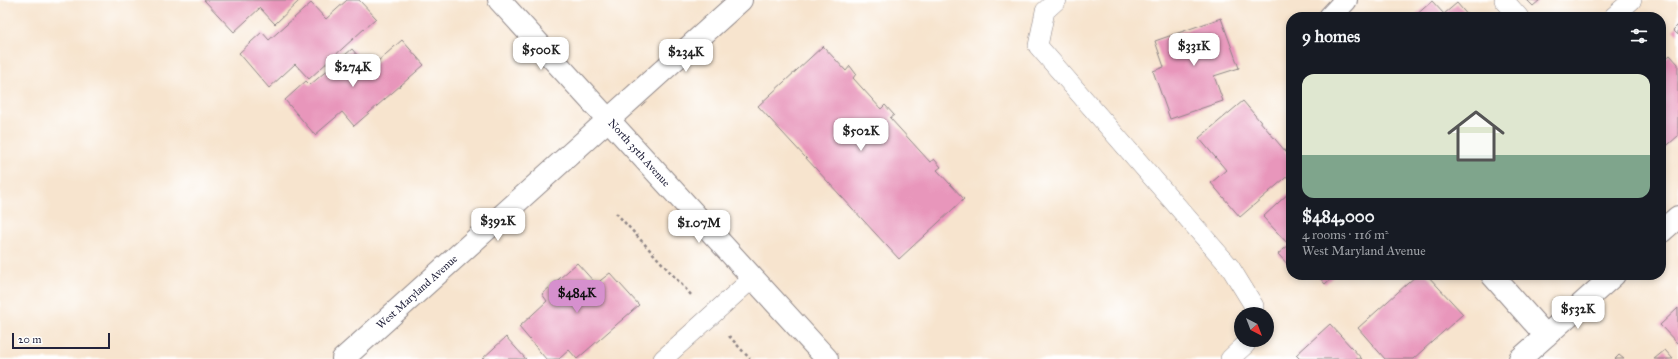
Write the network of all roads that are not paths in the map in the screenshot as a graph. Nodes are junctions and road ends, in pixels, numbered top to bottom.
1 (499, 0) edge
2 (741, 0) edge
3 (1057, 0) edge
4 (1346, 0) edge
5 (1504, 0) edge
6 (1632, 0) edge
7 (1335, 12) edge
8 (1515, 12) edge
9 (1619, 12) edge
10 (608, 120) junction
11 (1678, 217) edge
12 (1666, 228) edge
13 (753, 278) junction
14 (1496, 280) edge
15 (1608, 280) edge
16 (1254, 307) edge
17 (1546, 336) junction
18 (1243, 347) edge
19 (343, 359) edge
20 (663, 359) edge
21 (827, 359) edge
22 (1230, 359) edge
23 (1520, 359) edge

1 - 10 street, North 35th Avenue
2 - 10 street, West Maryland Avenue
3 - 16 lane
4 - 7 street
5 - 8 lane
6 - 9 lane
10 - 13 street, North 35th Avenue
10 - 19 street, West Maryland Avenue
11 - 12 street
13 - 20 lane
13 - 21 street, North 35th Avenue
14 - 17 street
15 - 17 street
17 - 23 street
18 - 22 lane

